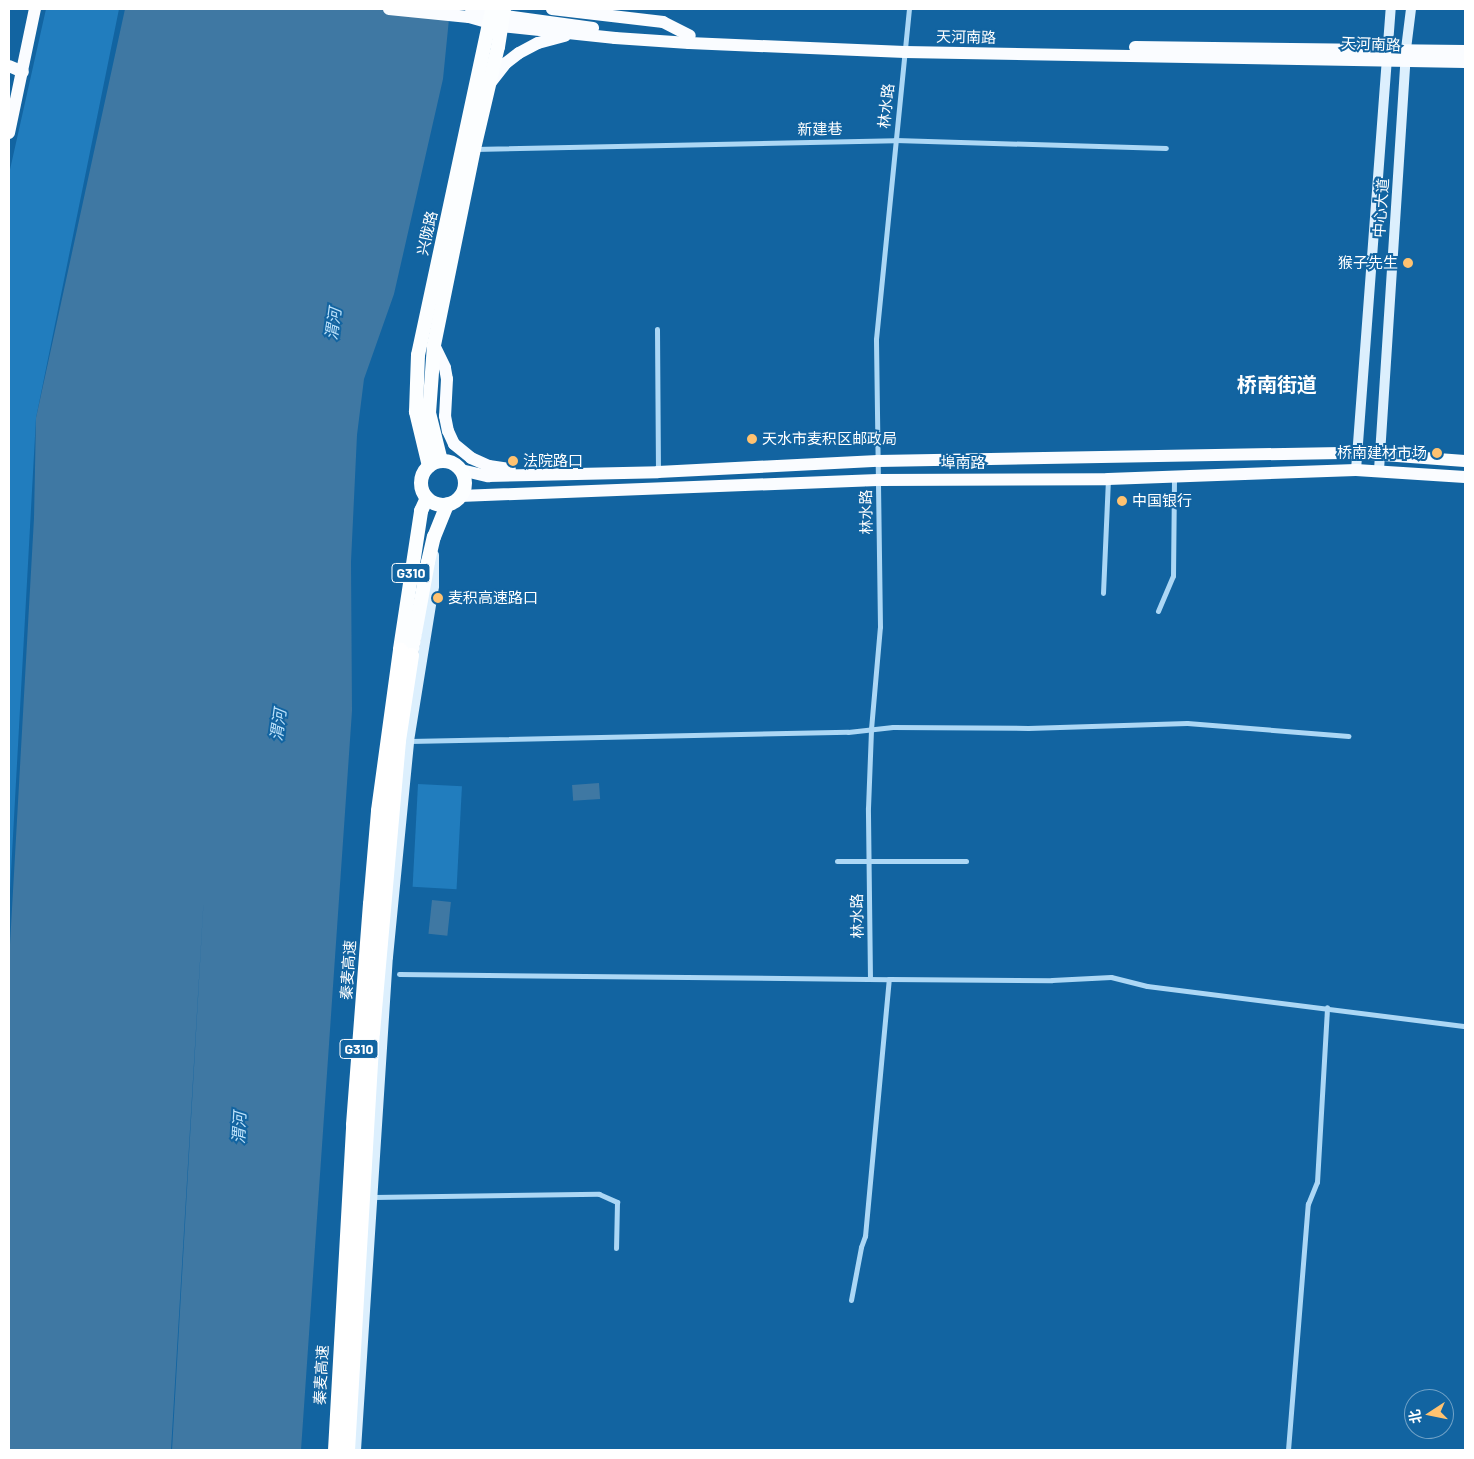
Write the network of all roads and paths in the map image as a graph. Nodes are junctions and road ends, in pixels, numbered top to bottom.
1 (35, 9) edge
2 (389, 9) edge
3 (552, 9) edge
4 (909, 9) edge
5 (1391, 9) edge
6 (1411, 9) edge
7 (470, 13) edge
8 (497, 16) edge
9 (576, 34) junction
10 (690, 36) junction
11 (905, 49) junction
12 (1465, 51) edge
13 (1386, 55) junction
14 (1406, 55) junction
15 (1465, 62) edge
16 (9, 66) edge
17 (23, 72) junction
18 (489, 84) junction
19 (9, 133) edge
20 (895, 140) junction
21 (1166, 148) dead end
22 (474, 150) junction
23 (657, 329) dead end
24 (434, 345) junction
25 (1357, 453) junction
26 (1381, 454) junction
27 (878, 461) junction
28 (1465, 461) edge
29 (435, 463) junction
30 (461, 470) junction
31 (1356, 470) junction
32 (1379, 470) junction
33 (658, 472) junction
34 (562, 474) junction
35 (503, 476) junction
36 (1465, 477) edge
37 (1174, 478) junction
38 (1108, 479) junction
39 (878, 480) junction
40 (505, 494) junction
41 (460, 496) junction
42 (428, 498) junction
43 (448, 504) junction
44 (434, 536) junction
45 (1102, 593) dead end
46 (1158, 610) dead end
47 (406, 652) junction
48 (871, 729) junction
49 (1348, 736) dead end
50 (409, 741) junction
51 (837, 861) dead end
52 (869, 861) junction
53 (966, 861) dead end
54 (399, 974) dead end
55 (870, 979) junction
56 (889, 979) junction
57 (1328, 1007) junction
58 (1465, 1026) edge
59 (372, 1197) junction
60 (616, 1248) dead end
61 (851, 1300) dead end
62 (334, 1450) edge
63 (347, 1450) edge
64 (356, 1450) edge
65 (1288, 1450) edge

1 - 17 main road
2 - 7 main road, 天河南路
3 - 10 main road
4 - 11 street, 林水路
5 - 13 main road, 中心大道
6 - 14 main road, 中心大道
7 - 8 main road, 天河南路
8 - 9 main road, 天河南路
8 - 10 main road, 天河南路
8 - 18 highway, 兴陇路
8 - 29 highway, 兴陇路
9 - 11 main road, 天河南路
9 - 18 main road
10 - 11 main road, 天河南路
11 - 13 main road, 天河南路
11 - 20 street, 林水路
12 - 14 main road, 天河南路
13 - 14 main road, 天河南路
13 - 25 main road, 中心大道
14 - 15 main road, 天河南路
14 - 26 main road, 中心大道
16 - 17 main road
17 - 19 main road
18 - 22 highway, 兴陇路
20 - 21 street, 新建巷
20 - 22 street, 新建巷
20 - 27 street, 林水路
22 - 24 highway, 兴陇路
23 - 33 street
24 - 29 highway, 兴陇路
24 - 34 main road
25 - 26 main road, 埠南路
25 - 27 main road, 埠南路
25 - 31 main road, 中心大道
26 - 28 main road, 埠南路
26 - 32 main road, 中心大道
27 - 33 main road, 埠南路
27 - 39 street, 林水路
29 - 30 highway
29 - 42 highway
30 - 35 main road, 埠南路
30 - 41 highway
31 - 32 main road, 埠南路
31 - 37 main road, 埠南路
32 - 36 main road, 埠南路
33 - 34 main road, 埠南路
34 - 35 main road, 埠南路
35 - 40 main road
37 - 38 main road, 埠南路
37 - 46 street
38 - 39 main road, 埠南路
38 - 45 street
39 - 40 main road, 埠南路
39 - 48 street, 林水路
40 - 41 main road, 埠南路
41 - 43 highway
42 - 43 highway
42 - 47 highway, 秦麦高速 / G310
43 - 44 highway, 秦麦高速 / G310
44 - 47 highway, 秦麦高速 / G310
44 - 50 main road
47 - 62 highway, 秦麦高速 / G310
47 - 63 highway, 秦麦高速 / G310
48 - 49 street
48 - 50 street
48 - 52 street, 林水路
50 - 59 main road
51 - 52 street
52 - 53 street
52 - 55 street, 林水路
54 - 55 street
55 - 56 street
56 - 57 street
56 - 61 street
57 - 58 street
57 - 65 street
59 - 60 street
59 - 64 main road

